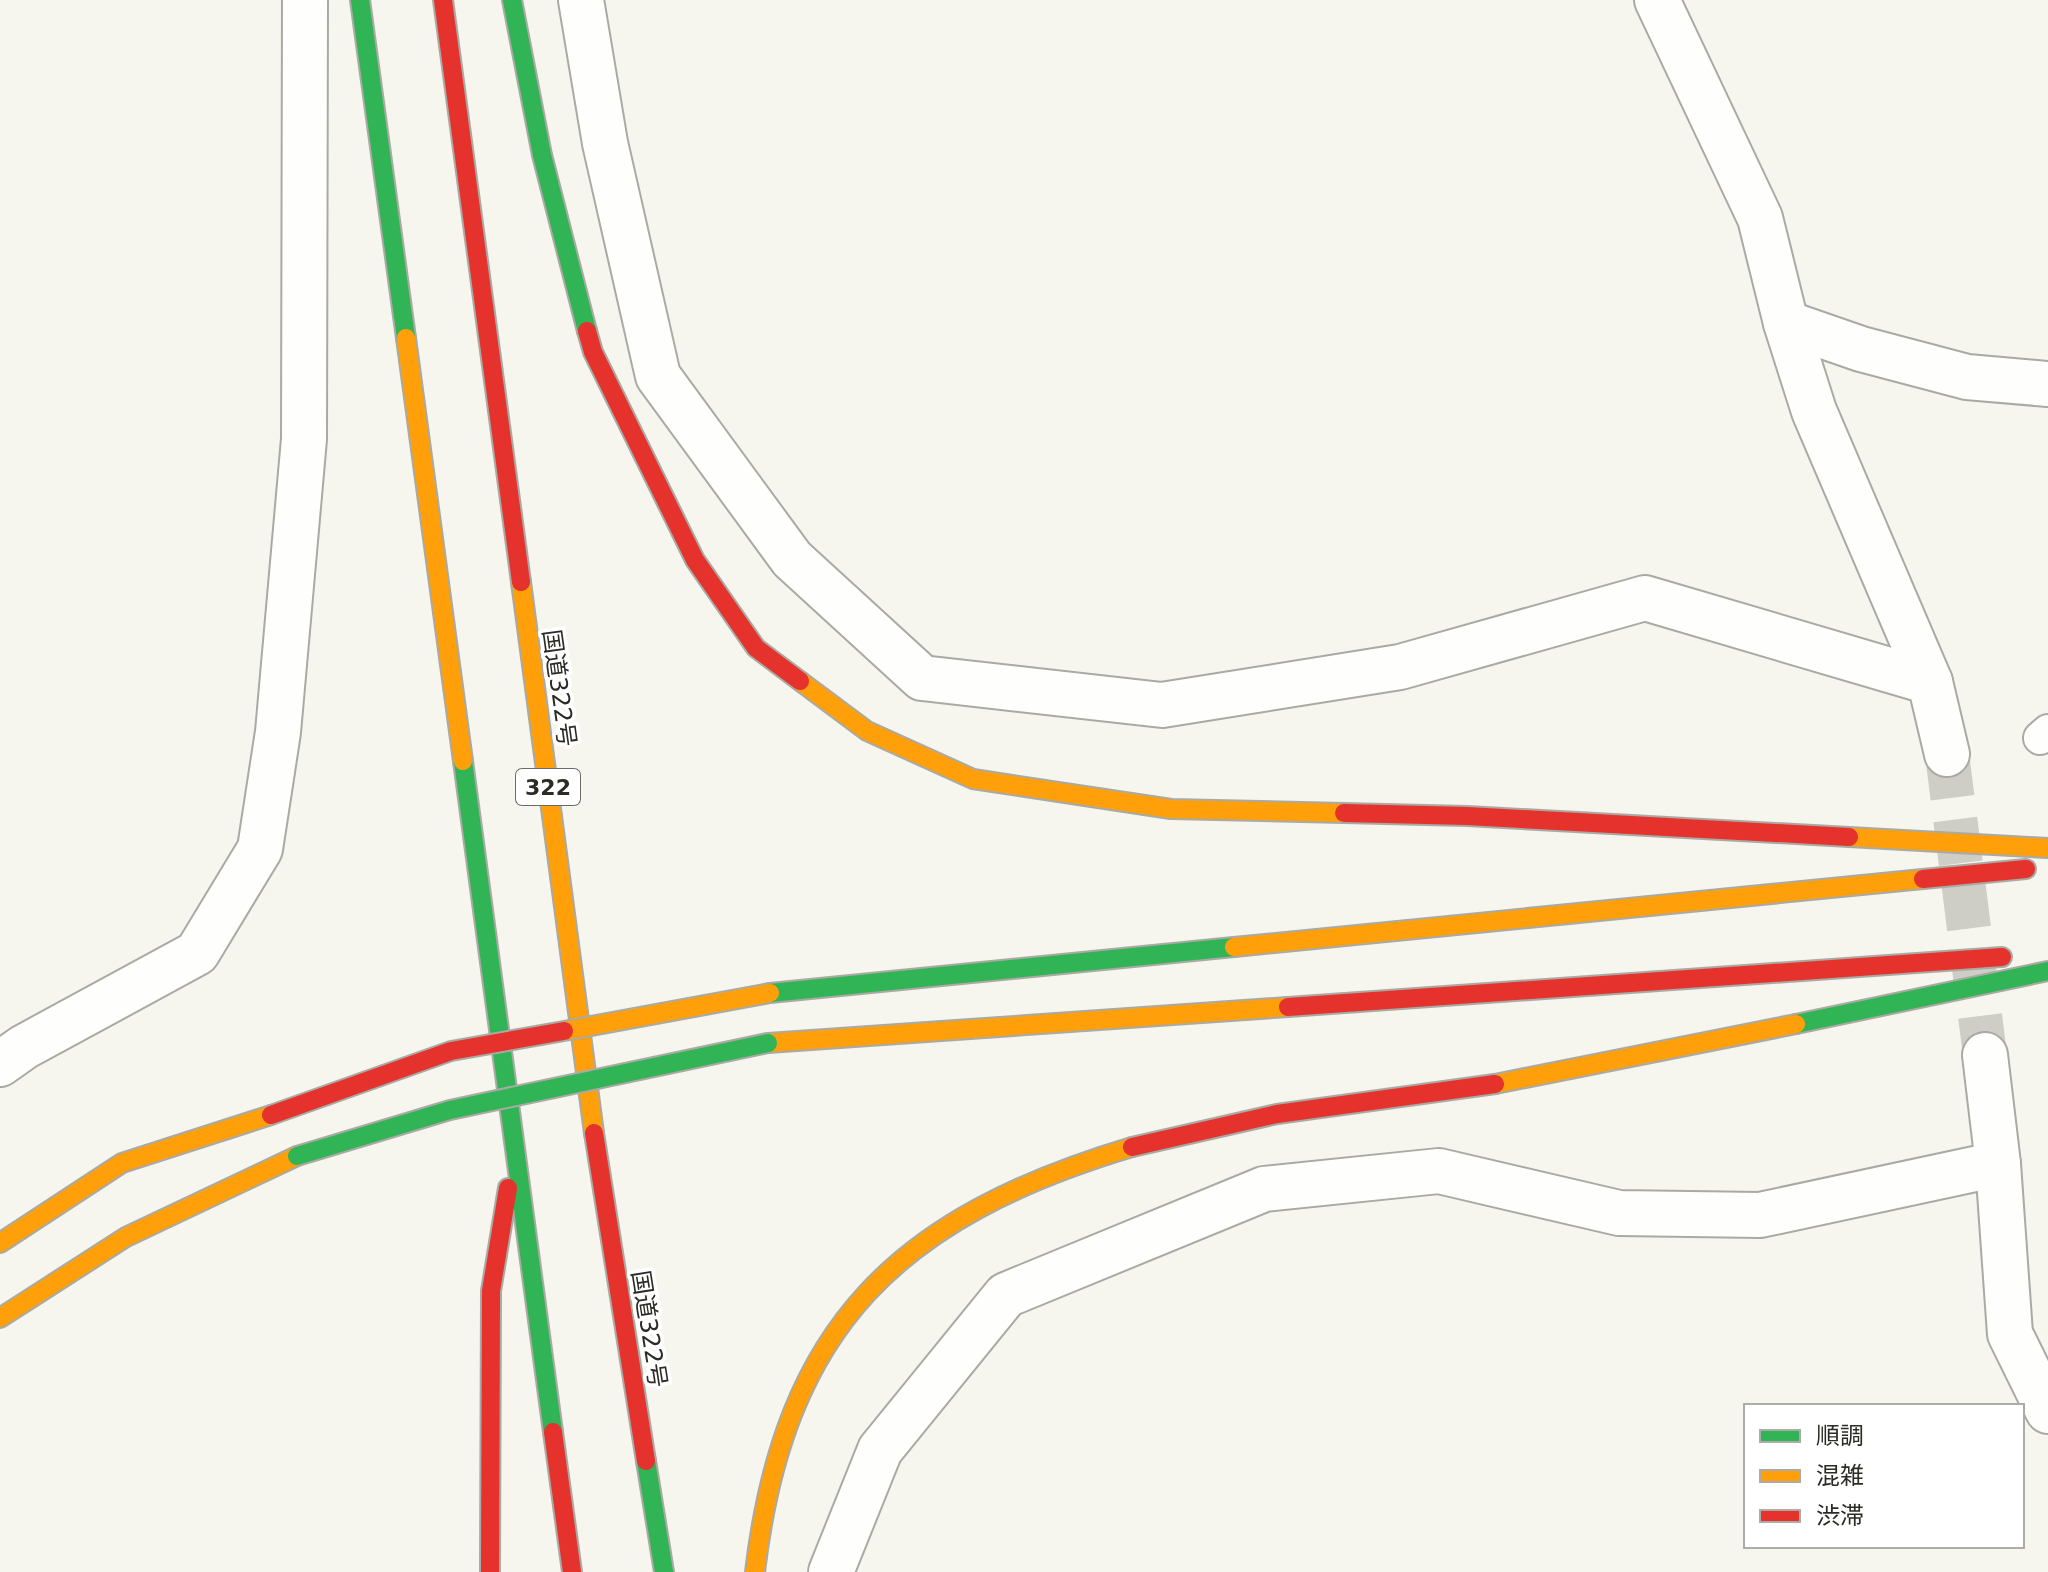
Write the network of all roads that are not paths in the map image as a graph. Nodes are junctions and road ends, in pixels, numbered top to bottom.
1 (305, 0) edge
2 (360, 0) edge
3 (443, 0) edge
4 (512, 0) edge
5 (581, 0) edge
6 (1657, 0) edge
7 (1786, 323) junction
8 (2048, 384) edge
9 (1930, 682) junction
10 (1947, 754) tunnel mouth
11 (2048, 848) edge
12 (2048, 867) edge
13 (2032, 955) edge
14 (2048, 971) edge
15 (1985, 1055) tunnel mouth
16 (0, 1064) edge
17 (516, 1141) junction
18 (1998, 1164) junction
19 (0, 1243) edge
20 (0, 1318) edge
21 (2048, 1411) edge
22 (490, 1572) edge
23 (572, 1572) edge
24 (664, 1572) edge
25 (755, 1572) edge
26 (831, 1572) edge

1 - 16 street
2 - 17 highway
3 - 24 highway, 国道322号 / 322
4 - 11 highway
5 - 9 street
6 - 7 street
7 - 8 street
7 - 9 street
9 - 10 street
12 - 19 highway, bridge
13 - 20 highway, bridge
14 - 25 highway
15 - 18 street
17 - 22 highway
17 - 23 highway
18 - 21 street
18 - 26 street

